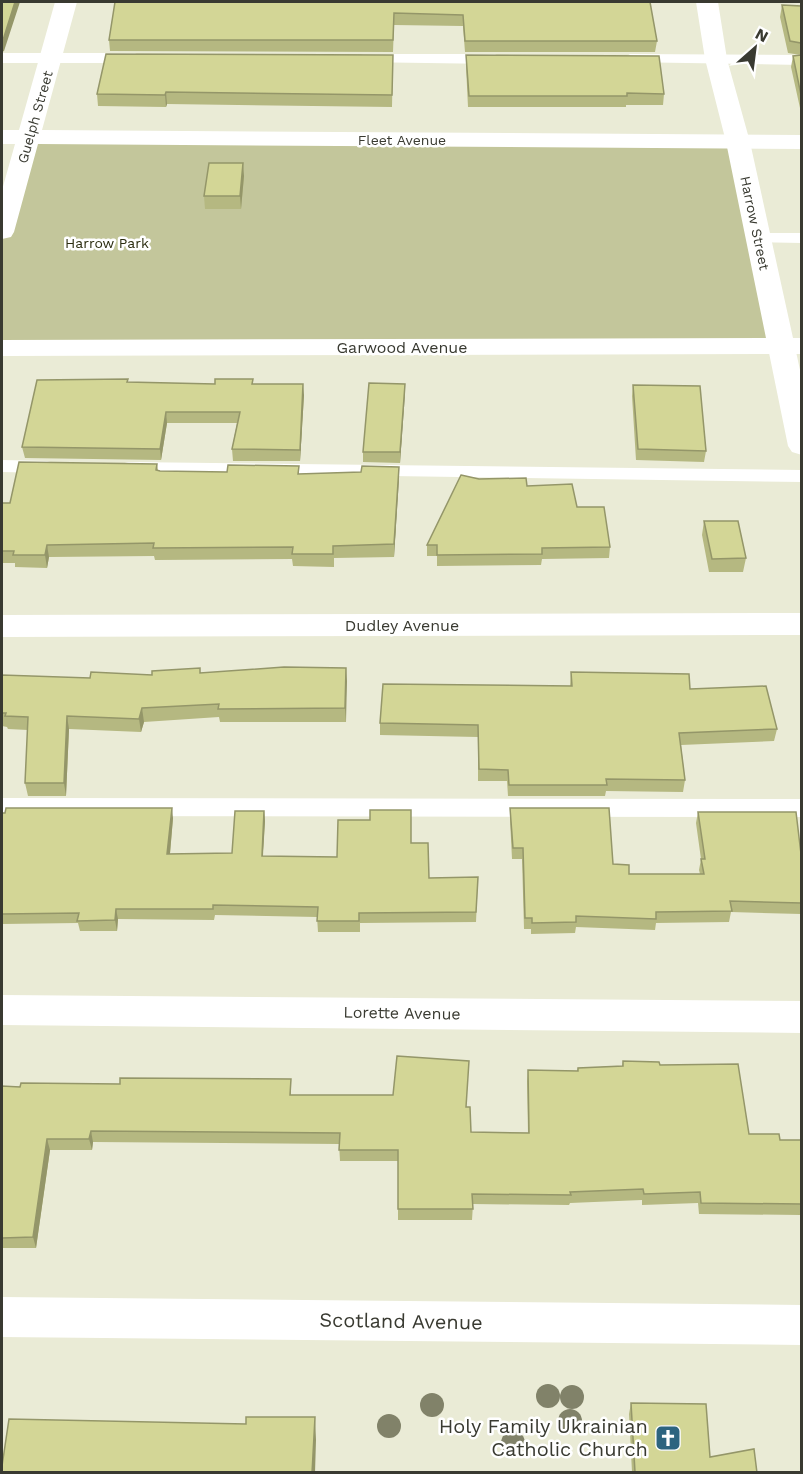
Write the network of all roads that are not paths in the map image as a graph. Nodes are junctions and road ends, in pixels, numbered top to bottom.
1 (66, 2) edge
2 (707, 2) edge
3 (2, 58) edge
4 (51, 58) junction
5 (147, 58) edge
6 (347, 58) edge
7 (512, 59) edge
8 (618, 59) edge
9 (716, 59) junction
10 (801, 60) edge
11 (2, 137) edge
12 (30, 137) junction
13 (738, 142) junction
14 (801, 142) edge
15 (2, 231) edge
16 (759, 238) junction
17 (801, 238) edge
18 (791, 346) edge
19 (2, 348) edge
20 (801, 446) edge
21 (2, 466) edge
22 (61, 467) edge
23 (109, 468) edge
24 (801, 476) edge
25 (801, 624) edge
26 (2, 626) edge
27 (2, 807) edge
28 (801, 808) edge
29 (2, 1010) edge
30 (801, 1017) edge
31 (2, 1317) edge
32 (801, 1325) edge

1 - 4 street, Guelph Street
2 - 9 street, Harrow Street
3 - 4 lane
4 - 5 lane
4 - 12 street, Guelph Street
6 - 7 lane
8 - 9 lane
9 - 10 lane
9 - 13 street, Harrow Street
11 - 12 street, Fleet Avenue
12 - 13 street, Fleet Avenue
12 - 15 street, Guelph Street
13 - 14 street, Fleet Avenue
13 - 16 street, Harrow Street
16 - 17 lane
16 - 18 street, Harrow Street
18 - 19 street, Garwood Avenue
18 - 20 street, Harrow Street
21 - 22 lane
23 - 24 lane
25 - 26 street, Dudley Avenue
27 - 28 lane
29 - 30 street, Lorette Avenue
31 - 32 street, Scotland Avenue

